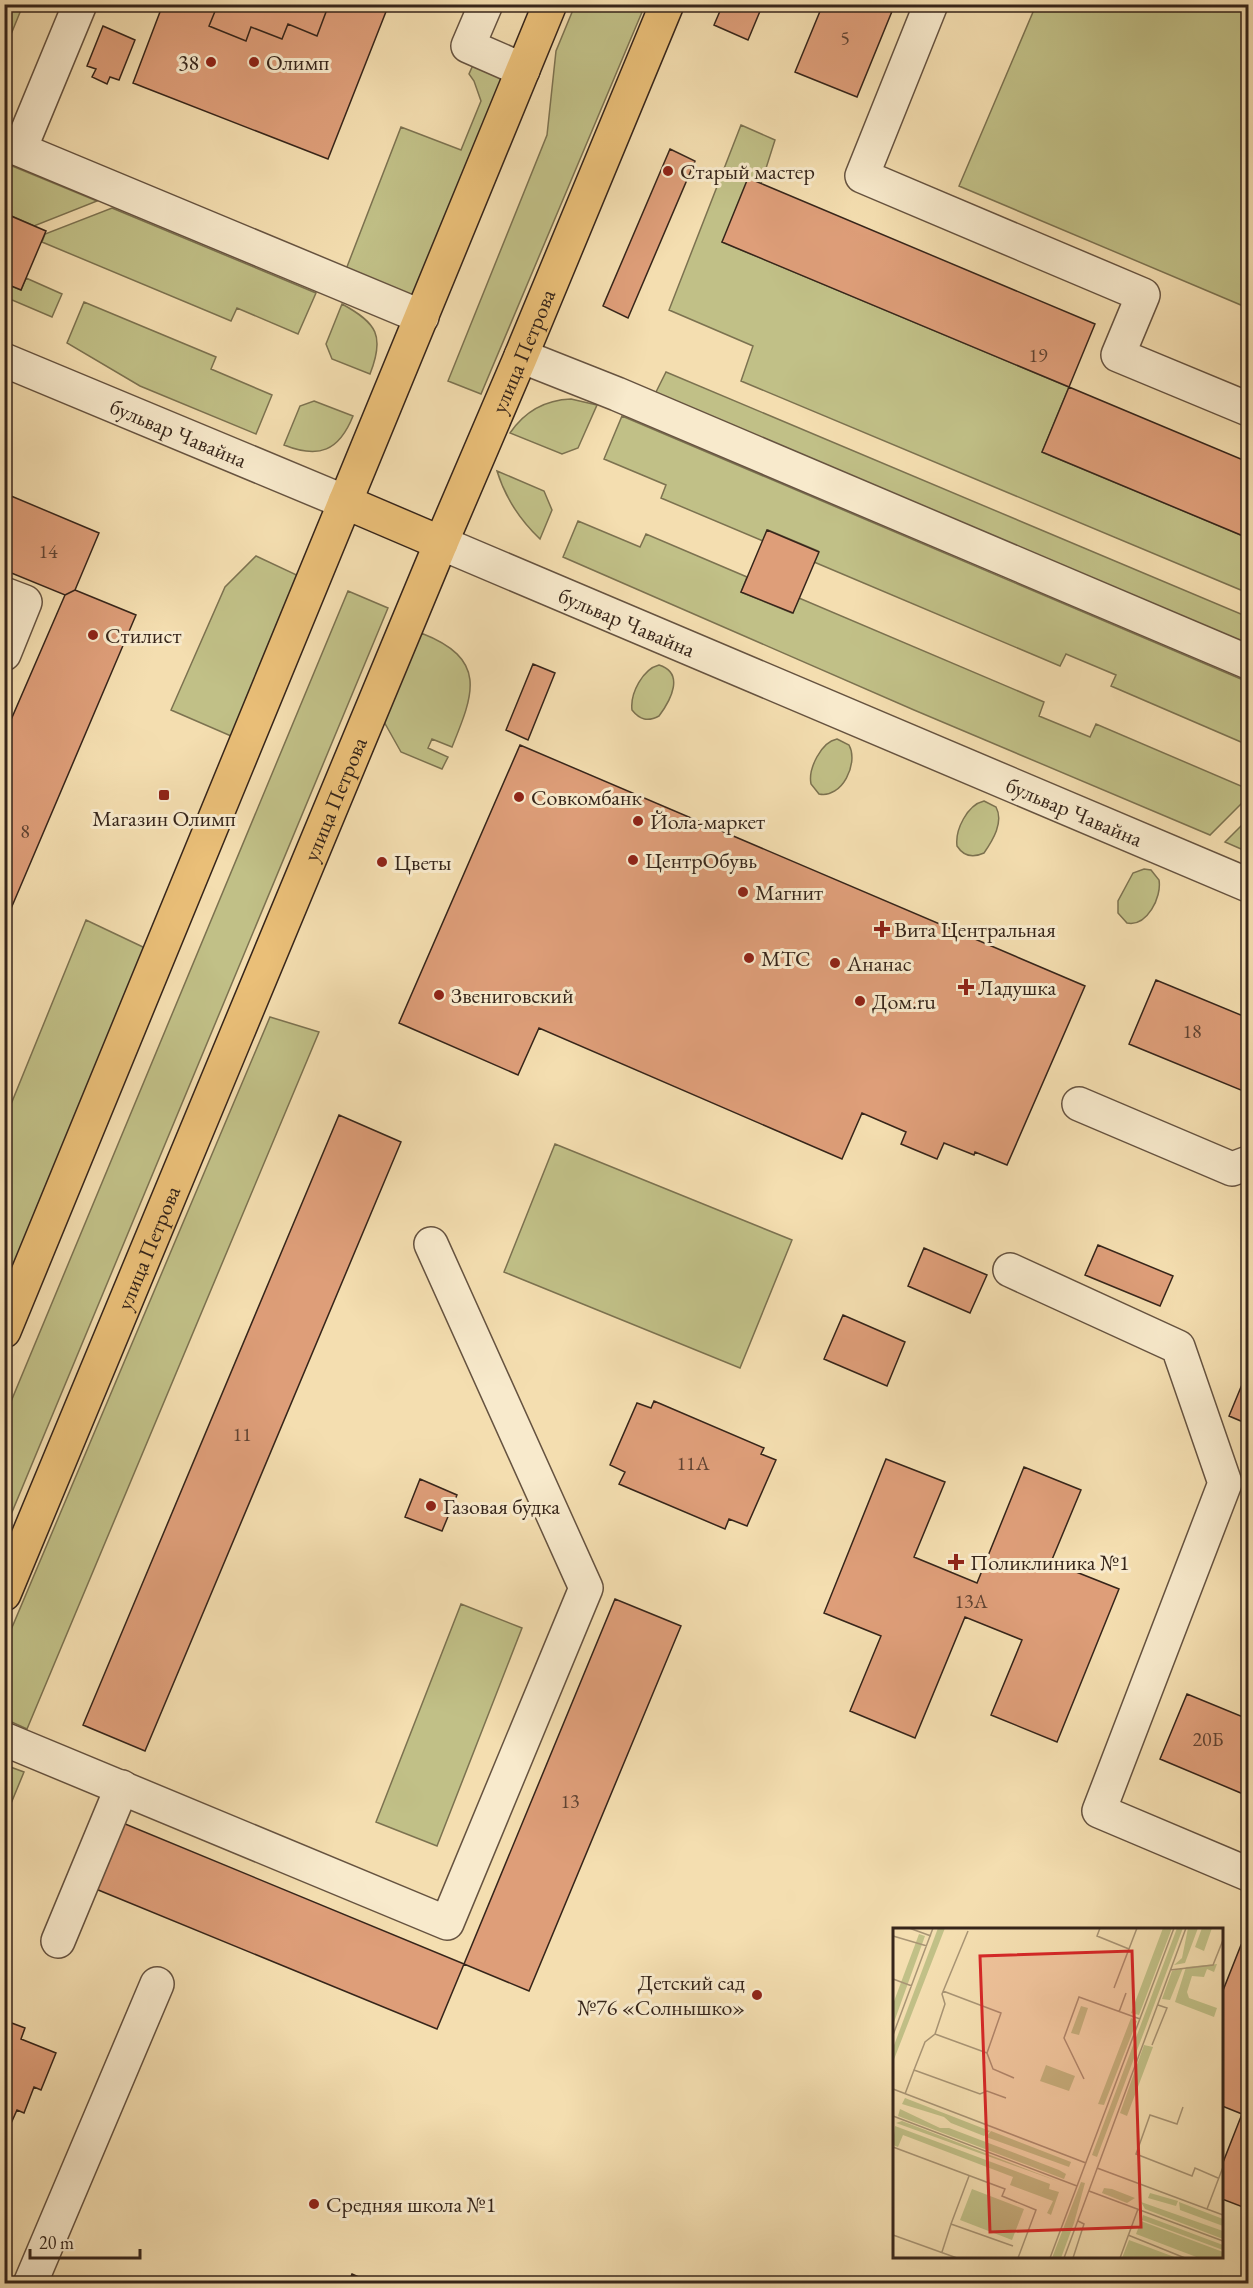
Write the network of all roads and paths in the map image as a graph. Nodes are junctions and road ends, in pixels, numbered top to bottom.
1 (80, 4) edge
2 (486, 4) edge
3 (550, 4) edge
4 (667, 4) edge
5 (932, 4) edge
6 (523, 70) junction
7 (12, 146) edge
8 (422, 317) junction
9 (521, 356) junction
10 (4, 360) edge
11 (1248, 410) edge
12 (345, 502) junction
13 (441, 543) junction
14 (4, 594) edge
15 (4, 654) edge
16 (1248, 662) edge
17 (1248, 885) edge
18 (1079, 1104) dead end
19 (1248, 1163) edge
20 (431, 1244) dead end
21 (1010, 1270) dead end
22 (4, 1331) edge
23 (1237, 1487) edge
24 (4, 1593) edge
25 (4, 1739) edge
26 (122, 1788) junction
27 (1248, 1874) edge
28 (58, 1941) dead end
29 (157, 1984) dead end
30 (30, 2283) edge

1 - 7 street
2 - 6 street
3 - 6 main road
4 - 9 main road, улица Петрова
5 - 11 street
6 - 8 main road
7 - 8 street
8 - 12 main road
9 - 13 main road, улица Петрова
9 - 16 street
10 - 12 street, бульвар Чавайна
12 - 13 main road, бульвар Чавайна
12 - 22 main road
13 - 17 street, бульвар Чавайна
13 - 24 main road, улица Петрова
14 - 15 street
18 - 19 street
20 - 26 street
21 - 23 street
23 - 27 street
25 - 26 street
26 - 28 street
29 - 30 street

